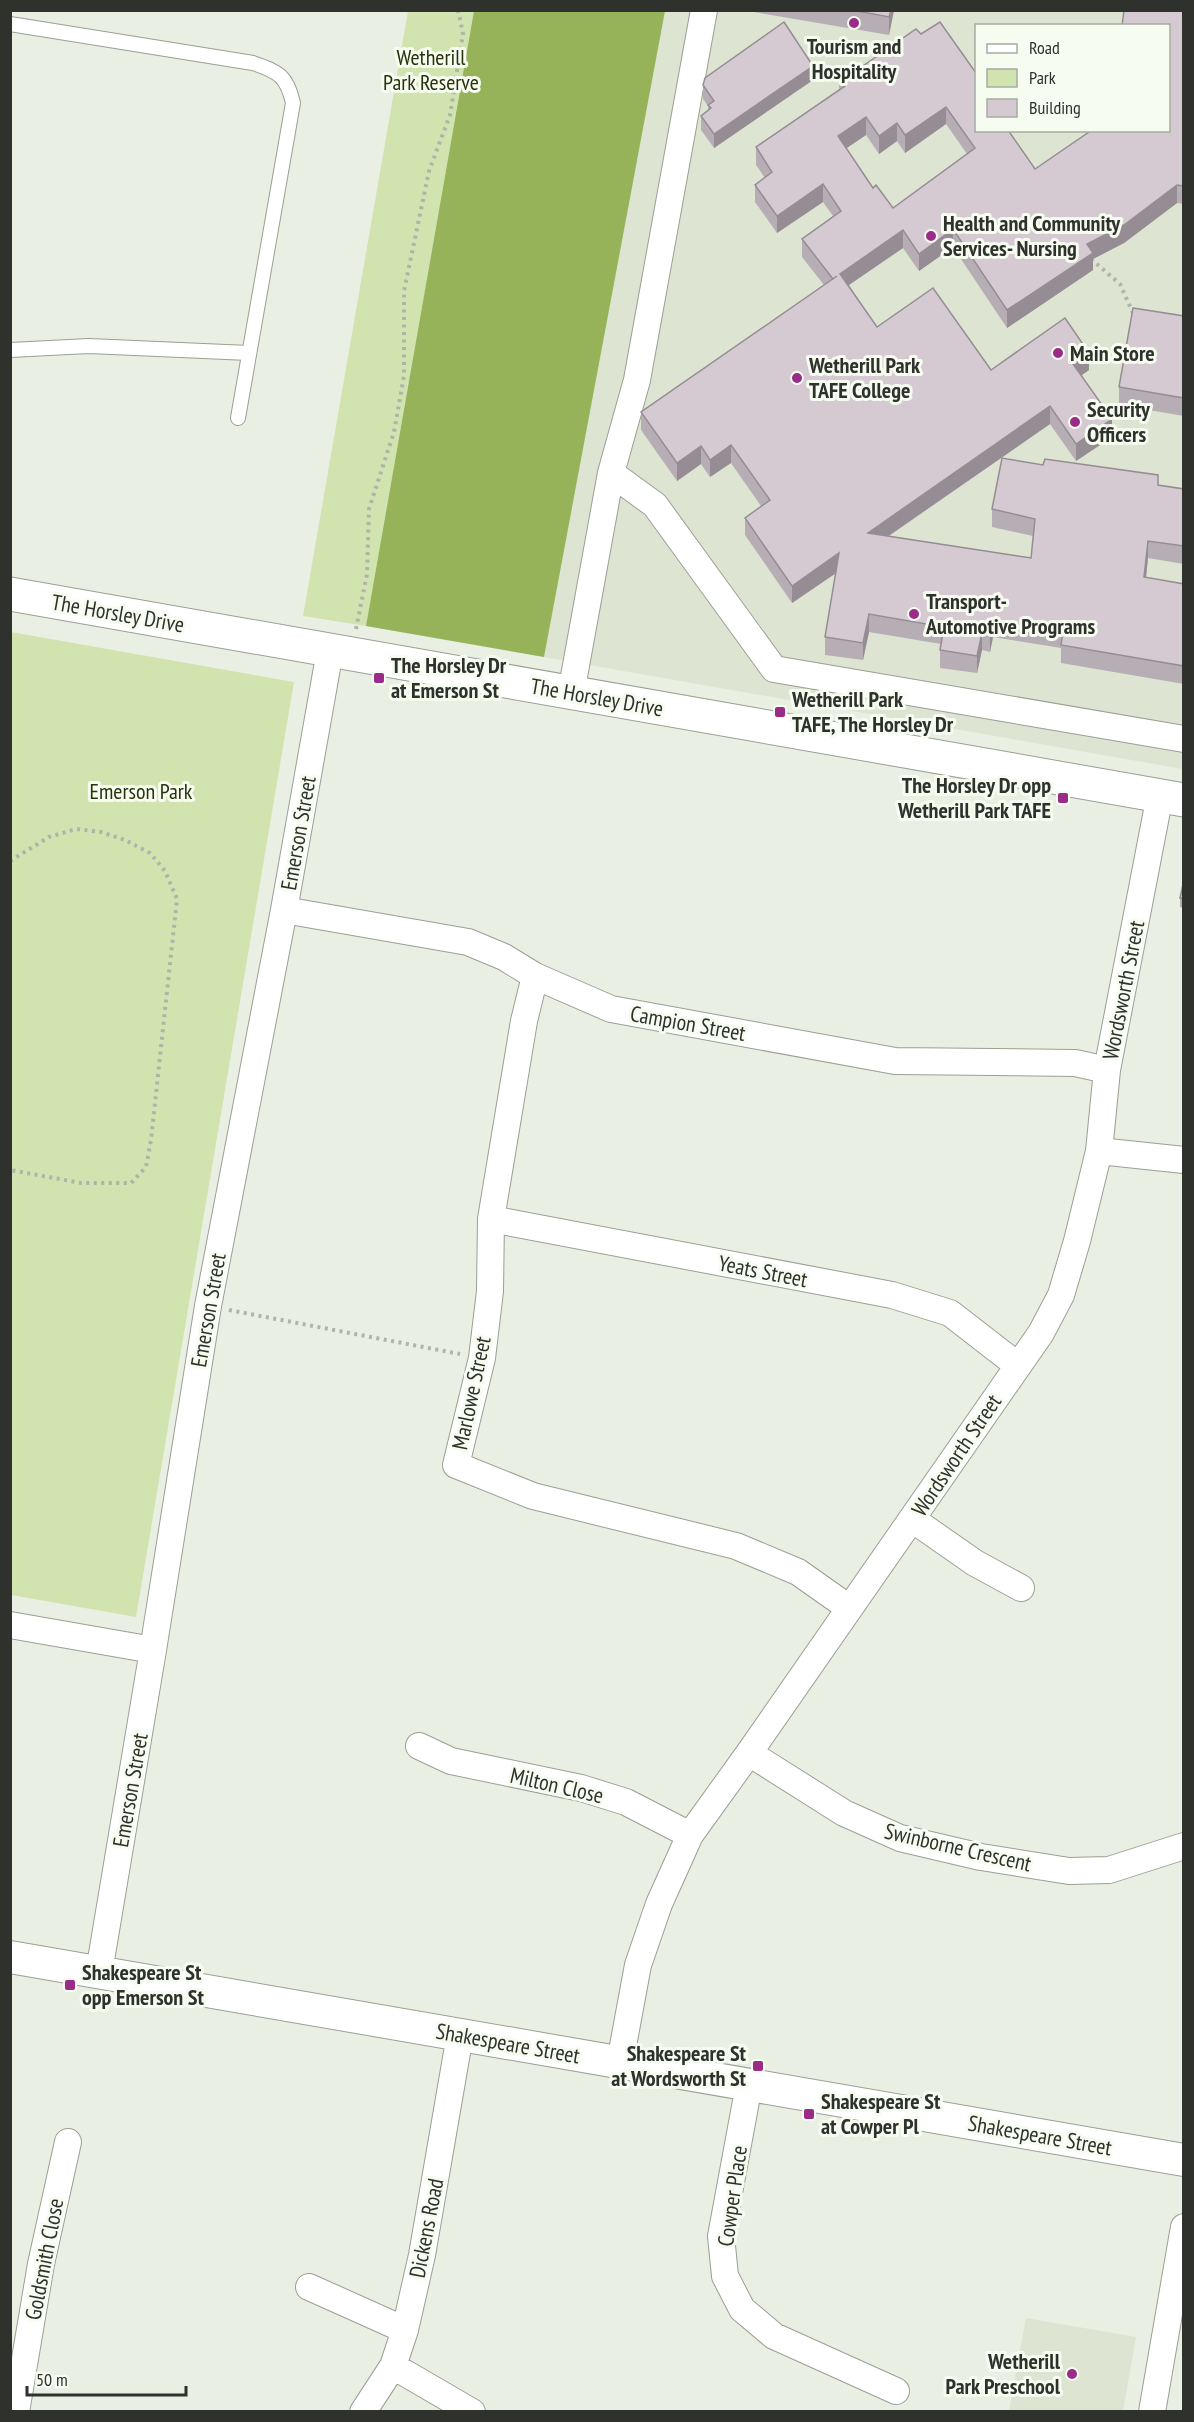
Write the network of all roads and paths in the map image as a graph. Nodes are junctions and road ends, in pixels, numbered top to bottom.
1 (458, 10) edge
2 (704, 10) edge
3 (10, 24) edge
4 (1088, 254) edge
5 (1137, 323) edge
6 (10, 350) edge
7 (249, 353) junction
8 (238, 418) dead end
9 (611, 473) junction
10 (10, 594) edge
11 (366, 632) dead end
12 (330, 651) junction
13 (571, 693) junction
14 (1184, 739) edge
15 (1172, 797) edge
16 (10, 861) edge
17 (284, 910) junction
18 (535, 976) junction
19 (1107, 1070) junction
20 (1100, 1151) junction
21 (1184, 1160) edge
22 (10, 1170) edge
23 (491, 1219) junction
24 (208, 1306) junction
25 (482, 1358) junction
26 (1017, 1365) junction
27 (912, 1519) junction
28 (1021, 1588) dead end
29 (849, 1608) junction
30 (10, 1625) edge
31 (153, 1650) junction
32 (419, 1746) dead end
33 (749, 1753) junction
34 (690, 1835) junction
35 (1184, 1846) edge
36 (10, 1957) edge
37 (99, 1972) junction
38 (460, 2035) junction
39 (620, 2062) junction
40 (749, 2085) junction
41 (68, 2142) dead end
42 (1184, 2160) edge
43 (1184, 2226) edge
44 (309, 2287) dead end
45 (405, 2330) junction
46 (393, 2366) junction
47 (896, 2391) dead end
48 (16, 2412) edge
49 (363, 2412) edge
50 (472, 2412) edge
51 (1152, 2412) edge

1 - 11 path
2 - 9 street
3 - 7 lane
4 - 5 path
6 - 7 lane
7 - 8 lane
9 - 13 street
9 - 14 street
10 - 12 main road, The Horsley Drive
12 - 13 main road, The Horsley Drive
12 - 17 street, Emerson Street
13 - 15 main road, The Horsley Drive
15 - 19 street, Wordsworth Street
16 - 22 path
17 - 18 street, Campion Street
17 - 24 street, Emerson Street
18 - 19 street, Campion Street
18 - 23 street, Marlowe Street
19 - 20 street, Wordsworth Street
20 - 21 street
20 - 26 street, Wordsworth Street
23 - 25 street, Marlowe Street
23 - 26 street, Yeats Street
24 - 25 path
24 - 31 street, Emerson Street
25 - 29 street, Marlowe Street
26 - 27 street, Wordsworth Street
27 - 28 street
27 - 29 street, Wordsworth Street
29 - 33 street, Wordsworth Street
30 - 31 street
31 - 37 street, Emerson Street
32 - 34 street, Milton Close
33 - 34 street, Wordsworth Street
33 - 35 street, Swinborne Crescent
34 - 39 street, Wordsworth Street
36 - 37 street, Shakespeare Street
37 - 38 street, Shakespeare Street
38 - 39 street, Shakespeare Street
38 - 45 street, Dickens Road
39 - 40 street, Shakespeare Street
40 - 42 street, Shakespeare Street
40 - 47 street, Cowper Place
41 - 48 street, Goldsmith Close
43 - 51 street
44 - 45 street
45 - 46 street, Dickens Road
46 - 49 street, Dickens Road
46 - 50 street

